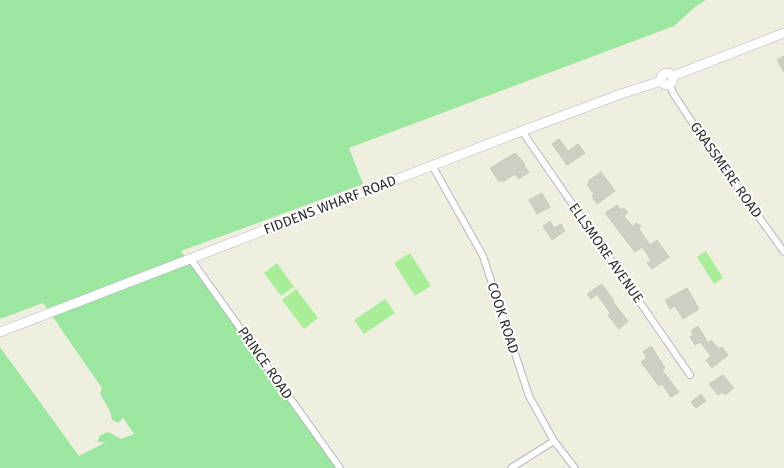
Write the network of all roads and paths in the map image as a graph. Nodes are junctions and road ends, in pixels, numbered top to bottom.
1 (784, 33) edge
2 (672, 81) junction
3 (522, 131) junction
4 (433, 167) junction
5 (784, 252) edge
6 (190, 258) junction
7 (0, 332) edge
8 (690, 375) dead end
9 (554, 441) junction
10 (340, 468) edge
11 (511, 468) edge
12 (574, 468) edge

1 - 2 street
2 - 3 street, FIDDENS WHARF ROAD
2 - 5 street, GRASSMERE ROAD
3 - 4 street, FIDDENS WHARF ROAD
3 - 8 street, ELLSMORE AVENUE
4 - 6 street, FIDDENS WHARF ROAD
4 - 9 street, COOK ROAD
6 - 7 street, FIDDENS WHARF ROAD
6 - 10 street, PRINCE ROAD
9 - 11 street
9 - 12 street, COOK ROAD

